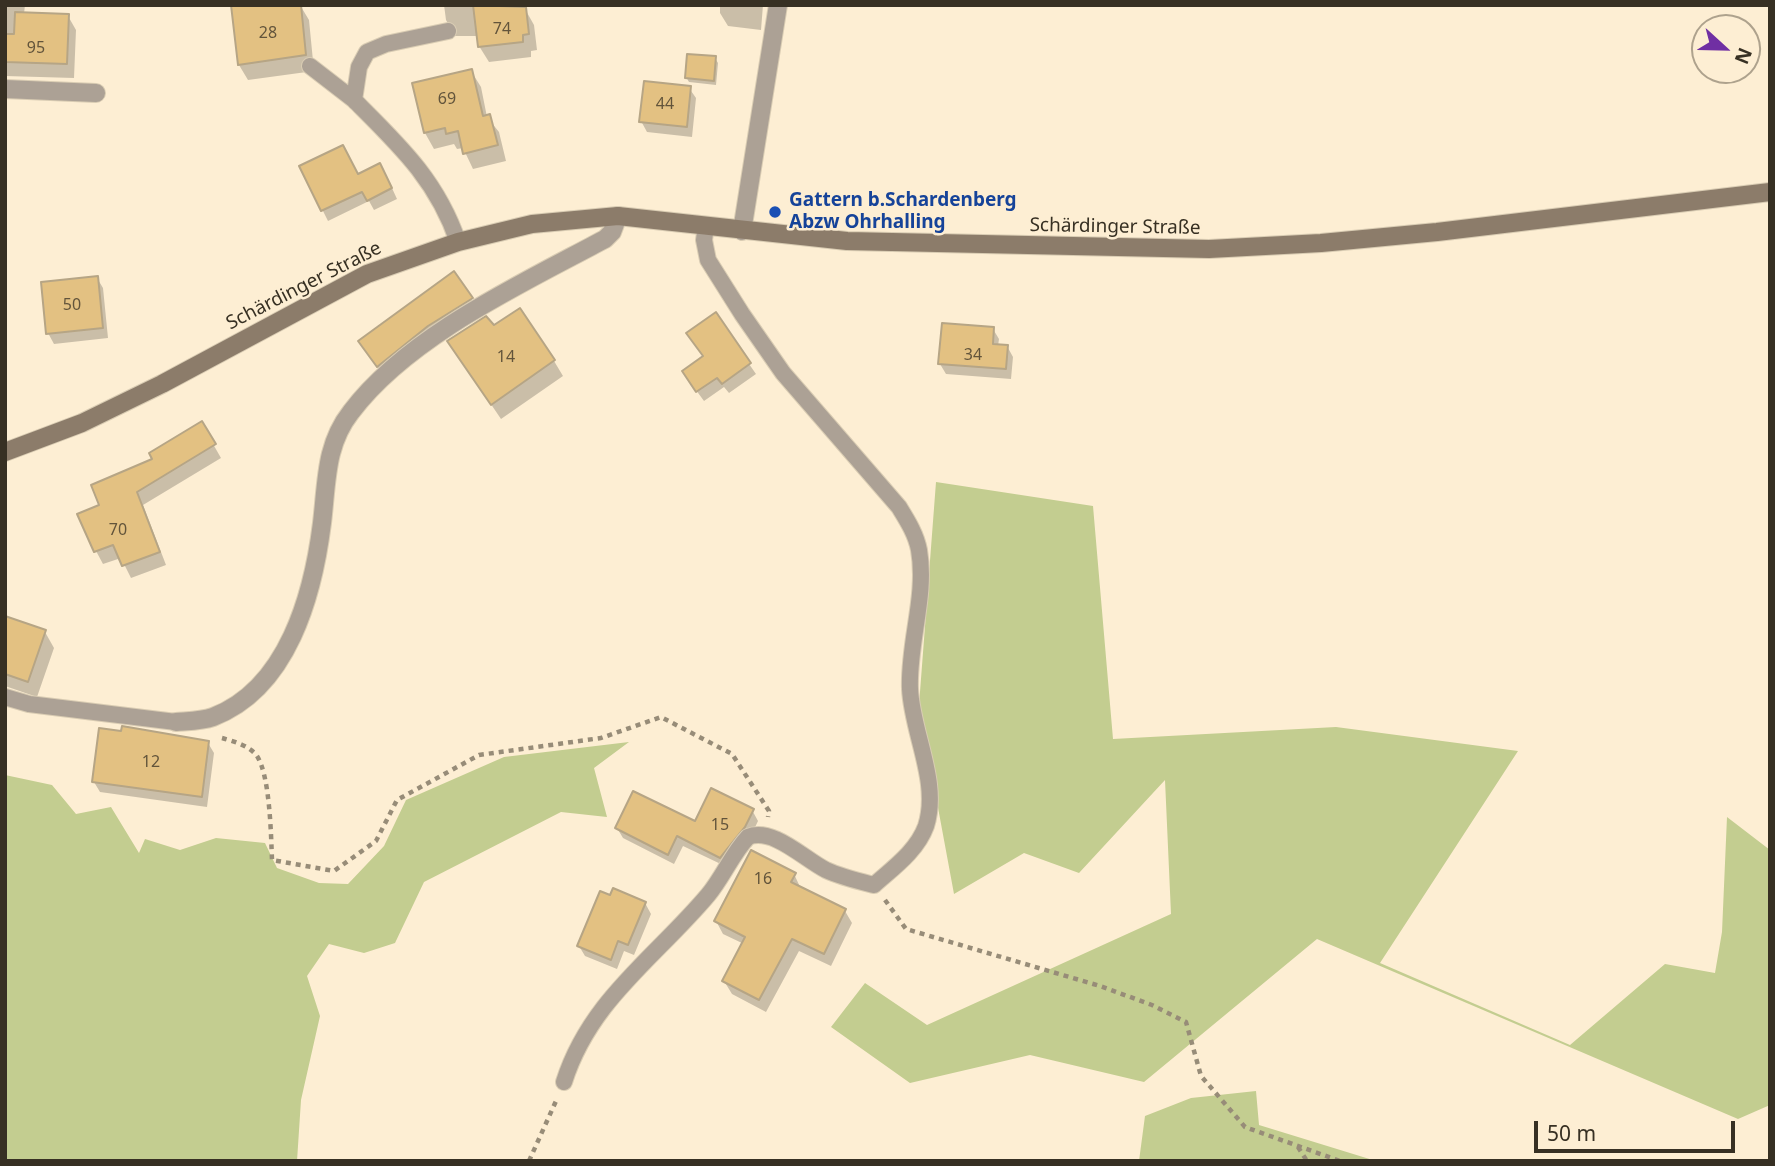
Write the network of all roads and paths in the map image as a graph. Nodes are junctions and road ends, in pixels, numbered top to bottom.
1 (778, 5) edge
2 (448, 31) dead end
3 (310, 66) dead end
4 (5, 89) edge
5 (96, 93) dead end
6 (354, 100) junction
7 (1770, 192) edge
8 (618, 216) junction
9 (706, 226) junction
10 (742, 231) junction
11 (458, 242) junction
12 (5, 452) edge
13 (5, 698) edge
14 (176, 722) joint
15 (214, 735) dead end
16 (768, 836) junction
17 (874, 885) junction
18 (564, 1082) joint
19 (1298, 1146) junction
20 (529, 1161) edge
21 (1307, 1161) edge
22 (1340, 1161) edge

1 - 10 street
2 - 6 lane
3 - 6 lane
4 - 5 street
6 - 11 lane
7 - 10 main road, Schärdinger Straße
8 - 9 main road, Schärdinger Straße
8 - 11 main road, Schärdinger Straße
8 - 14 street
9 - 10 main road, Schärdinger Straße
9 - 17 lane
11 - 12 main road, Schärdinger Straße
13 - 14 lane
15 - 16 path
16 - 17 lane
16 - 18 lane
17 - 19 path
18 - 20 path
19 - 21 path
19 - 22 path

